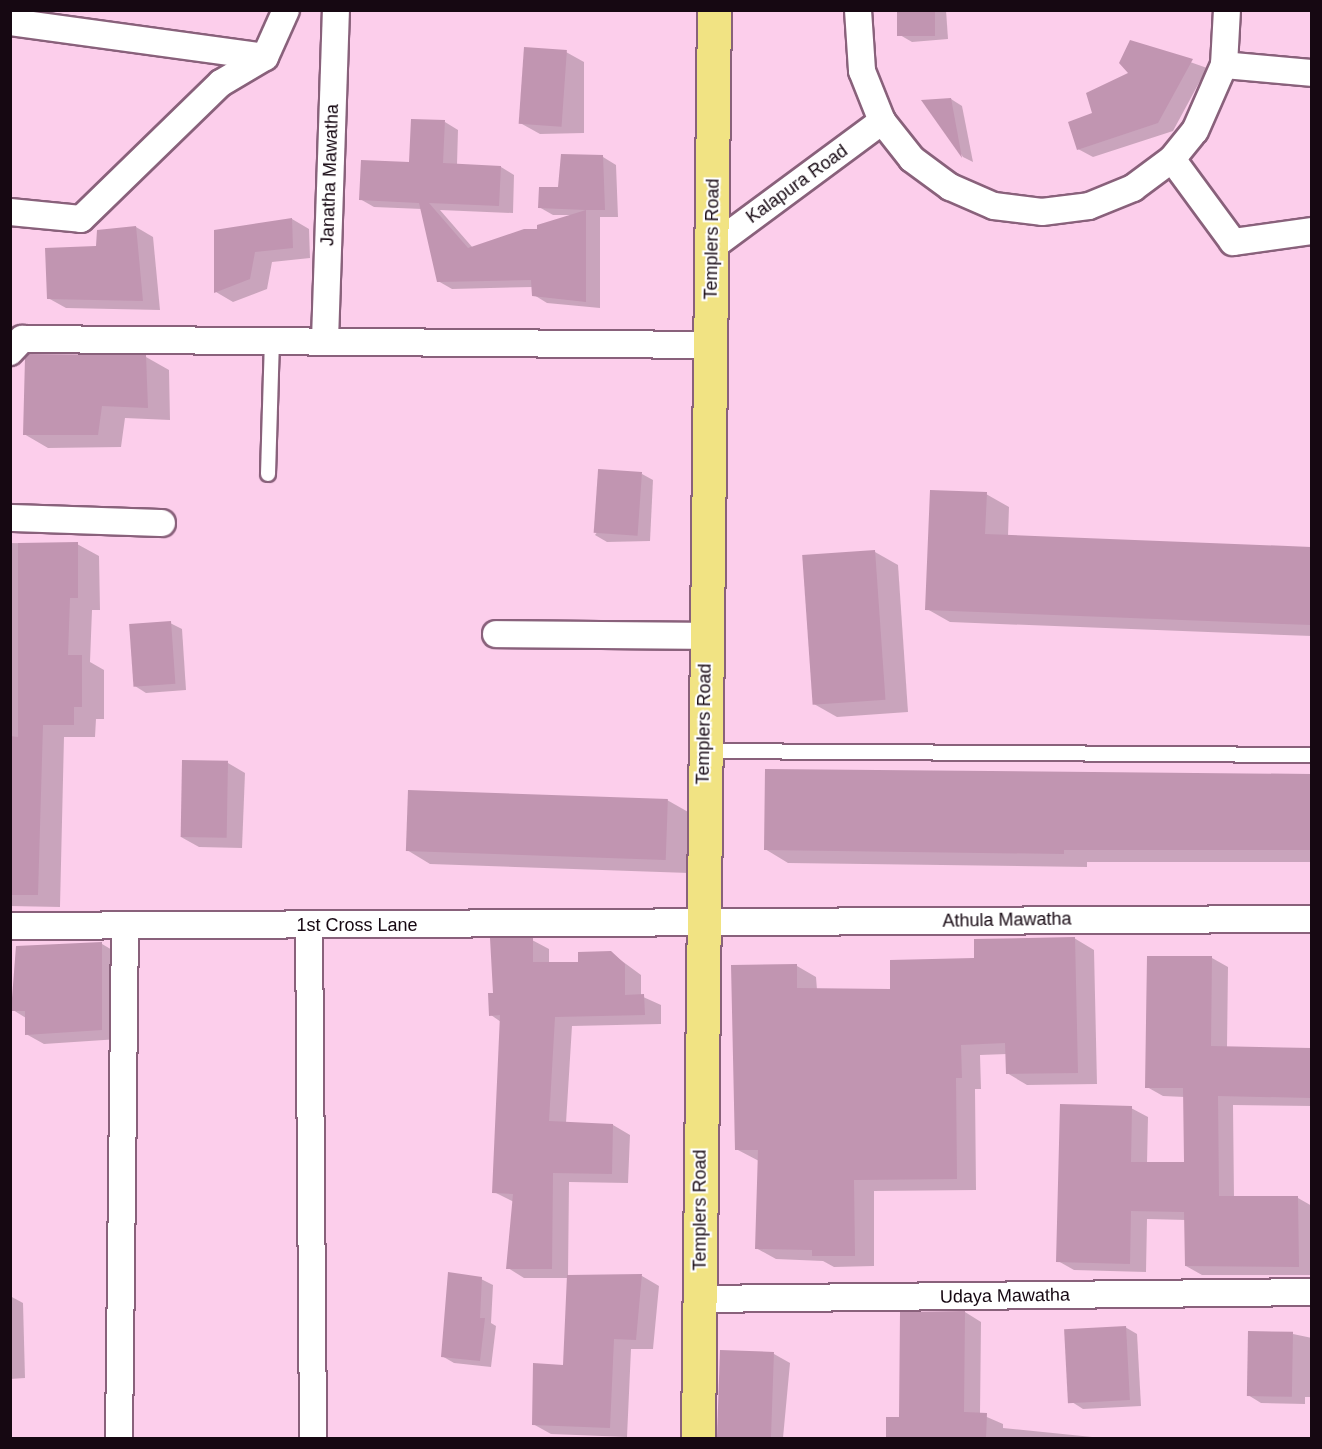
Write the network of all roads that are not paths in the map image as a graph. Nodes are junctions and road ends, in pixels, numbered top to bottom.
1 (286, 10) edge
2 (336, 10) edge
3 (714, 10) edge
4 (858, 10) edge
5 (1227, 10) edge
6 (10, 22) edge
7 (264, 57) junction
8 (1224, 64) junction
9 (1311, 73) edge
10 (882, 121) junction
11 (1172, 159) junction
12 (10, 212) edge
13 (1311, 231) edge
14 (712, 247) junction
15 (272, 339) junction
16 (325, 340) junction
17 (710, 345) junction
18 (10, 352) edge
19 (268, 474) dead end
20 (10, 518) edge
21 (162, 523) dead end
22 (496, 634) dead end
23 (706, 636) junction
24 (704, 751) junction
25 (1311, 755) edge
26 (1311, 919) edge
27 (309, 925) junction
28 (703, 925) junction
29 (10, 926) edge
30 (125, 926) junction
31 (1311, 1292) edge
32 (699, 1299) junction
33 (119, 1438) edge
34 (313, 1438) edge
35 (698, 1438) edge

1 - 7 street
2 - 16 street, Janatha Mawatha
3 - 14 main road, Templers Road
4 - 10 street
5 - 8 street
6 - 7 street
7 - 12 street
8 - 9 street
8 - 11 street
10 - 11 street
10 - 14 street, Kalapura Road
11 - 13 street
14 - 17 main road, Templers Road
15 - 16 street
15 - 18 street
15 - 19 lane
16 - 17 street
17 - 23 main road, Templers Road
20 - 21 street
22 - 23 street
23 - 24 main road, Templers Road
24 - 25 lane
24 - 28 main road, Templers Road
26 - 28 street, Athula Mawatha
27 - 28 street, 1st Cross Lane
27 - 30 street, 1st Cross Lane
27 - 34 street
28 - 32 main road, Templers Road
29 - 30 street, 1st Cross Lane
30 - 33 street
31 - 32 street, Udaya Mawatha
32 - 35 main road, Templers Road

